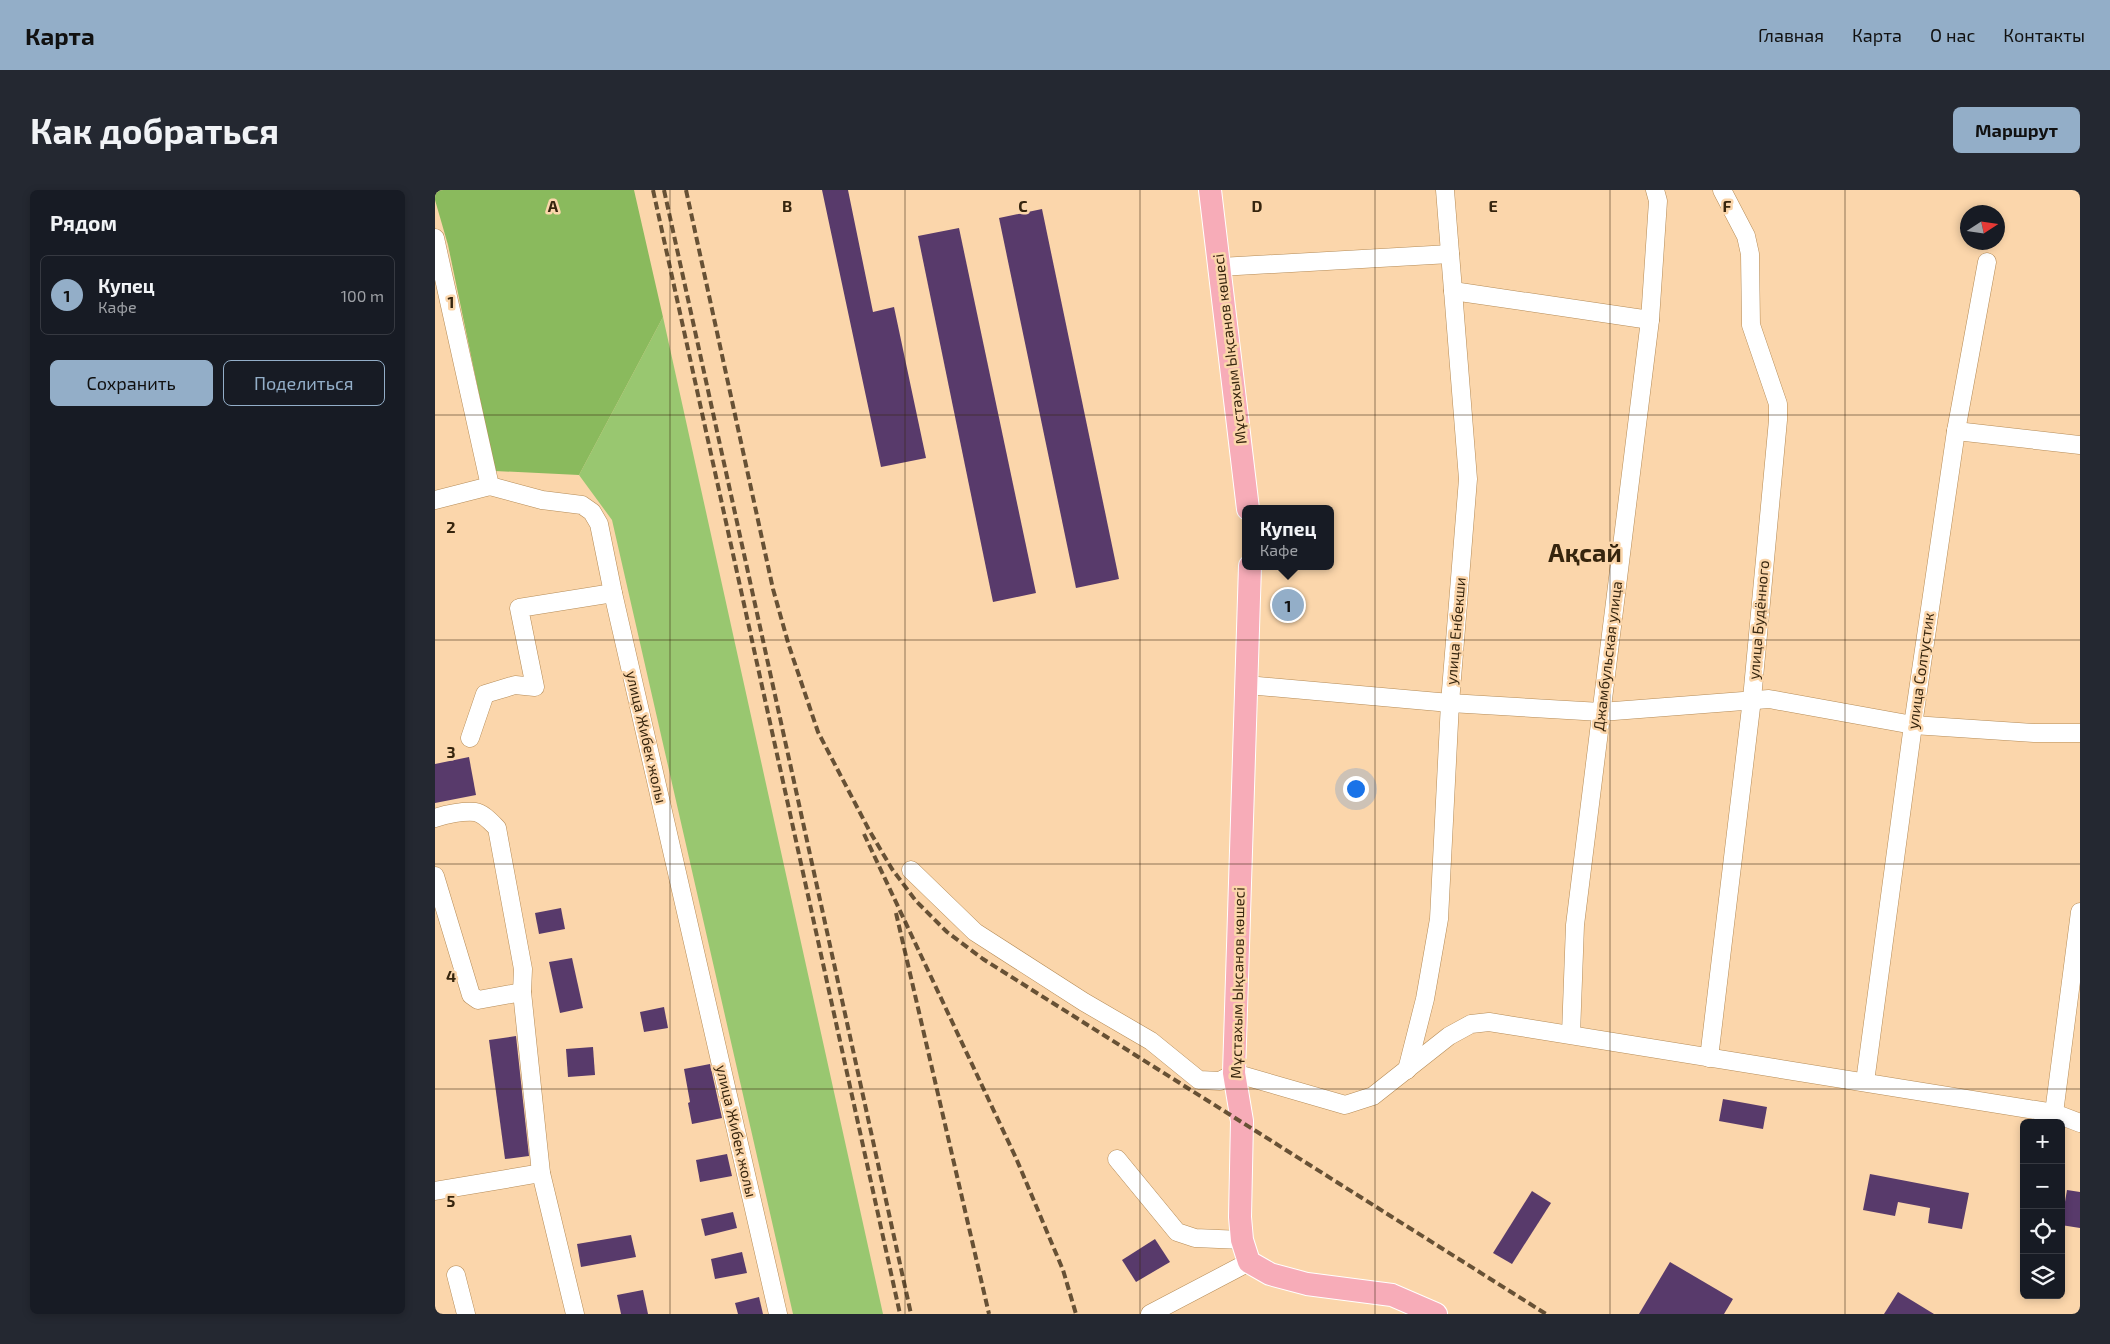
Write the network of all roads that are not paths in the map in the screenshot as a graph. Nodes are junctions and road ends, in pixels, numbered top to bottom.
1 (1210, 190) edge
2 (1445, 190) edge
3 (1721, 190) edge
4 (1661, 194) edge
5 (435, 238) edge
6 (1450, 254) junction
7 (1987, 262) dead end
8 (1220, 267) junction
9 (1453, 291) junction
10 (1650, 320) junction
11 (1955, 431) junction
12 (2080, 445) edge
13 (490, 486) junction
14 (435, 500) edge
15 (1248, 505) edge
16 (1250, 570) edge
17 (613, 593) junction
18 (1247, 685) junction
19 (1752, 699) junction
20 (1450, 703) junction
21 (1601, 712) junction
22 (1913, 725) junction
23 (2080, 733) edge
24 (469, 738) dead end
25 (435, 818) edge
26 (911, 870) dead end
27 (435, 876) edge
28 (2080, 912) edge
29 (522, 992) junction
30 (1571, 1034) junction
31 (1709, 1058) junction
32 (1407, 1070) junction
33 (1234, 1073) junction
34 (1865, 1082) junction
35 (2054, 1113) junction
36 (2080, 1123) edge
37 (1117, 1159) dead end
38 (541, 1173) junction
39 (435, 1191) edge
40 (1242, 1240) junction
41 (1249, 1262) junction
42 (456, 1275) dead end
43 (466, 1314) edge
44 (575, 1314) edge
45 (779, 1314) edge
46 (1150, 1314) edge
47 (1436, 1314) edge

1 - 8 main road, Мұстахым Ықсанов көшесі
2 - 6 street, улица Енбекши
3 - 19 street, улица Будённого
4 - 10 street, Джамбульская улица
5 - 13 street
6 - 8 street
6 - 9 street, улица Енбекши
7 - 11 street, улица Солтустик
8 - 15 main road, Мұстахым Ықсанов көшесі
9 - 10 street
9 - 20 street, улица Енбекши
10 - 21 street, Джамбульская улица
11 - 12 street
11 - 22 street, улица Солтустик
13 - 14 street
13 - 17 street, улица Жибек жолы
16 - 18 main road, Мұстахым Ықсанов көшесі
17 - 24 street
17 - 45 street, улица Жибек жолы
18 - 20 street
18 - 33 main road, Мұстахым Ықсанов көшесі
19 - 21 street
19 - 22 street
19 - 31 street, улица Будённого
20 - 21 street
20 - 32 street, улица Енбекши
21 - 30 street, Джамбульская улица
22 - 23 street
22 - 34 street, улица Солтустик
25 - 29 street
26 - 33 street
27 - 29 street
28 - 35 street
29 - 38 street
30 - 31 street
30 - 32 street
31 - 34 street
32 - 33 street
33 - 40 main road, Мұстахым Ықсанов көшесі
34 - 35 street
35 - 36 street
37 - 40 street
38 - 39 street
38 - 44 street
40 - 41 main road, Мұстахым Ықсанов көшесі
41 - 46 street
41 - 47 main road
42 - 43 street

